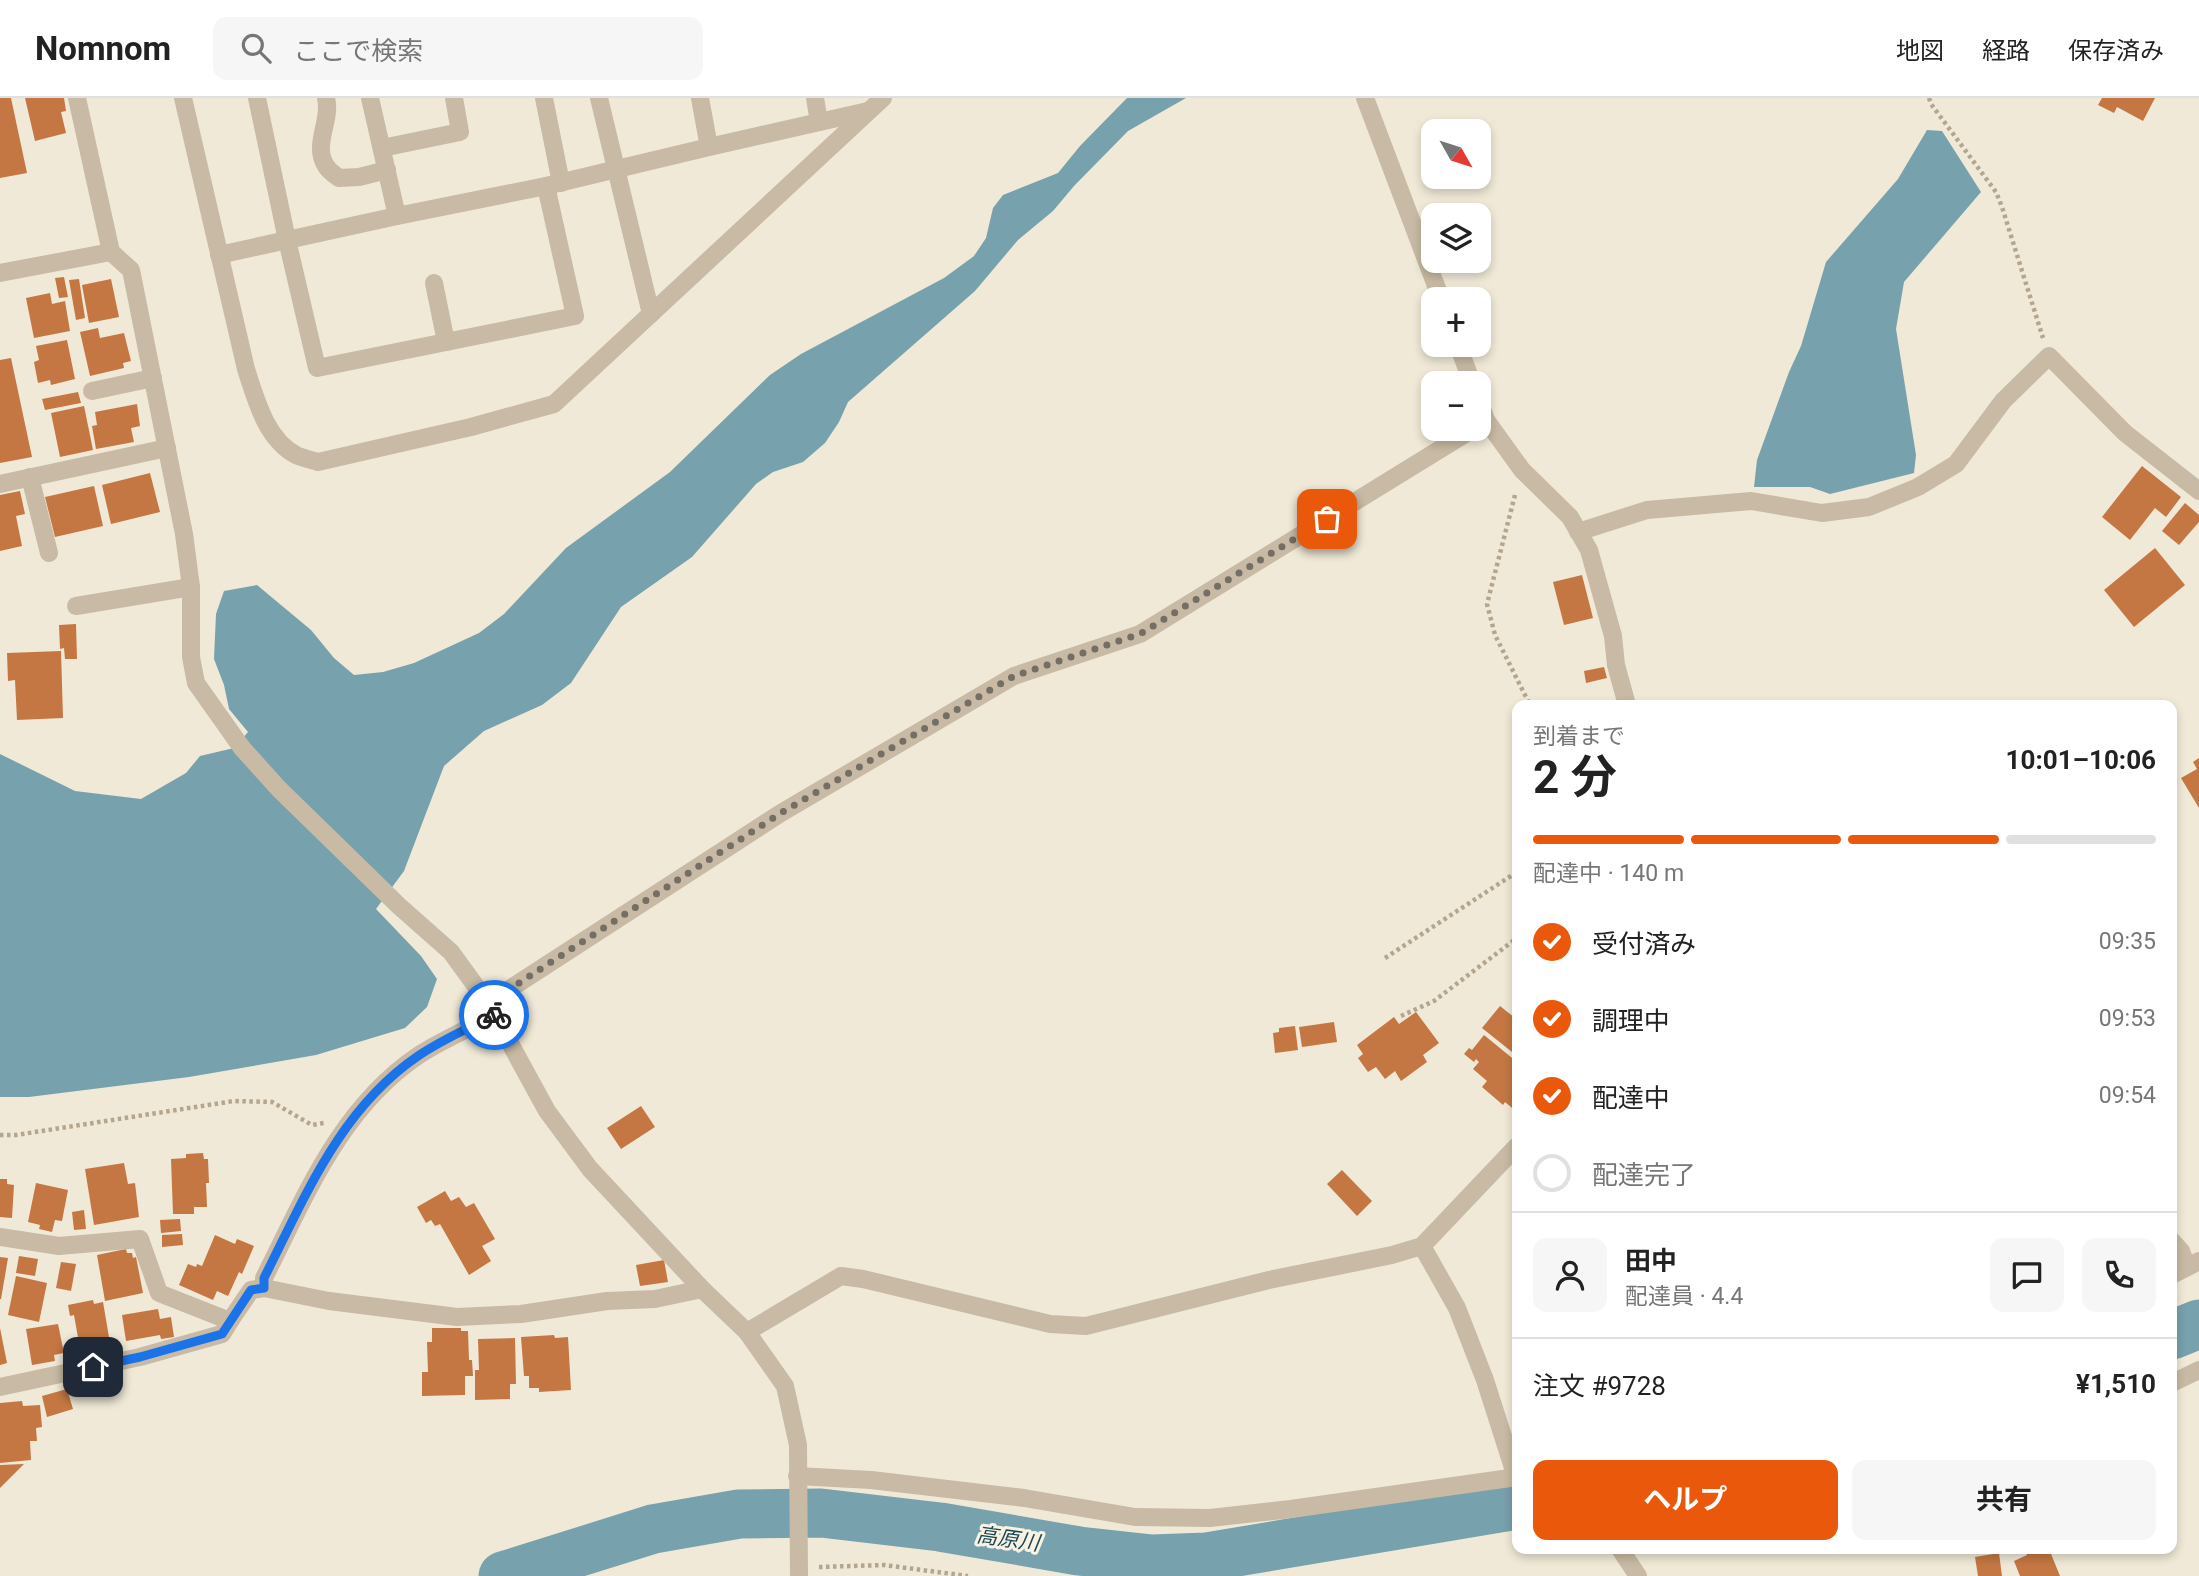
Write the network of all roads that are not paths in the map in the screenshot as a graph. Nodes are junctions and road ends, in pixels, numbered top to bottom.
1 (77, 98) edge
2 (183, 98) edge
3 (257, 98) edge
4 (326, 98) edge
5 (370, 98) edge
6 (454, 98) edge
7 (544, 98) edge
8 (599, 98) edge
9 (699, 98) edge
10 (815, 98) edge
11 (1365, 98) edge
12 (878, 104) edge
13 (819, 122) junction
14 (709, 147) junction
15 (382, 148) junction
16 (617, 169) junction
17 (387, 170) junction
18 (554, 184) junction
19 (397, 216) junction
20 (287, 240) junction
21 (111, 252) junction
22 (219, 255) junction
23 (0, 273) edge
24 (434, 284) dead end
25 (1436, 287) edge
26 (651, 314) junction
27 (446, 342) junction
28 (153, 378) junction
29 (92, 391) dead end
30 (1491, 437) edge
31 (1452, 441) edge
32 (167, 448) junction
33 (30, 477) junction
34 (0, 484) edge
35 (2199, 491) edge
36 (1578, 532) junction
37 (49, 553) dead end
38 (191, 587) junction
39 (76, 606) dead end
40 (1626, 700) edge
41 (491, 1009) junction
42 (1512, 1151) edge
43 (0, 1237) edge
44 (1422, 1246) junction
45 (2177, 1247) edge
46 (2186, 1268) edge
47 (264, 1288) junction
48 (702, 1289) junction
49 (230, 1321) junction
50 (747, 1332) junction
51 (2199, 1370) edge
52 (2177, 1381) edge
53 (0, 1387) edge
54 (1512, 1462) edge
55 (797, 1476) junction
56 (1512, 1478) edge
57 (1628, 1554) edge
58 (799, 1572) edge
59 (1638, 1576) edge

1 - 21 street
2 - 22 street
3 - 20 street
4 - 17 street
5 - 15 street
6 - 15 street
7 - 18 street
8 - 16 street
9 - 14 street
10 - 13 street
11 - 25 street
12 - 13 street
12 - 26 street
13 - 14 street
14 - 16 street
15 - 17 street
16 - 18 street
16 - 26 street
17 - 19 street
18 - 19 street
18 - 27 street
19 - 20 street
20 - 22 street
20 - 27 street
21 - 23 street
21 - 28 street
22 - 26 street
24 - 27 street
28 - 29 street
28 - 32 street
30 - 36 street
31 - 41 street
32 - 33 street
32 - 38 street
33 - 34 street
33 - 37 street
35 - 36 street
36 - 40 street
38 - 39 street
38 - 41 street
41 - 47 street
41 - 48 street
42 - 44 street
43 - 49 street
44 - 50 street
44 - 54 street
45 - 46 street
47 - 48 street
47 - 49 street
48 - 50 street
49 - 53 street
50 - 55 street
51 - 52 street
55 - 56 street
55 - 58 street
57 - 59 street

